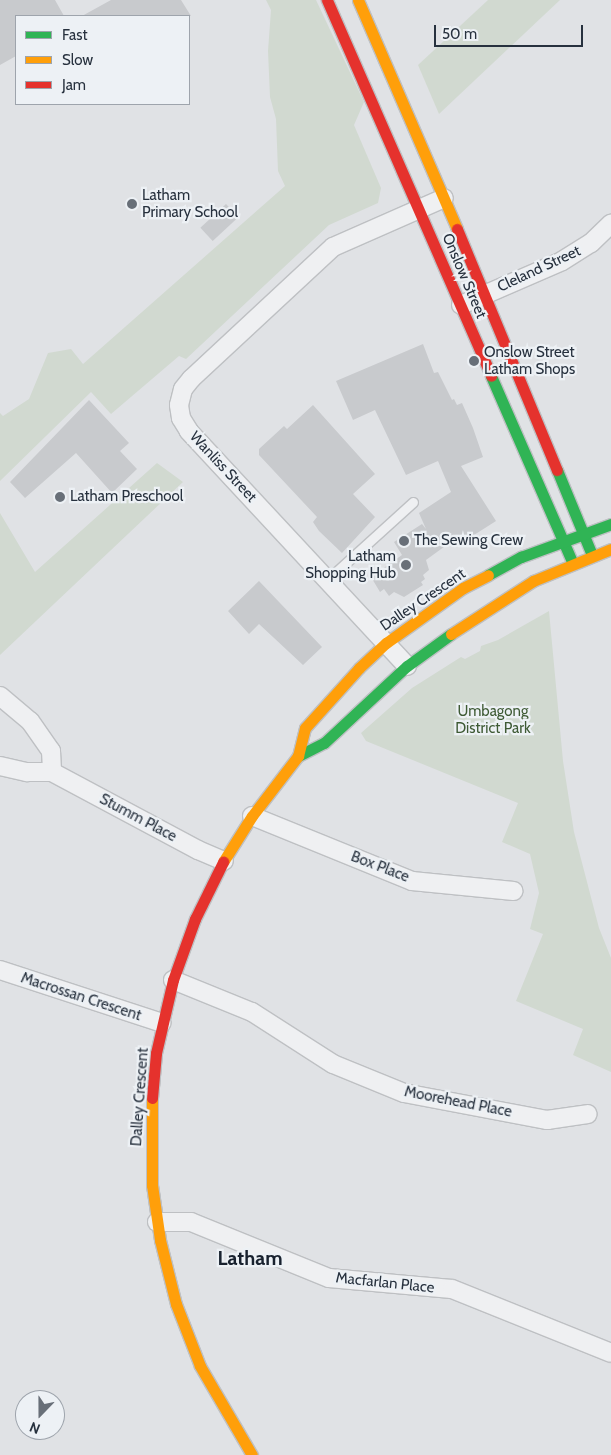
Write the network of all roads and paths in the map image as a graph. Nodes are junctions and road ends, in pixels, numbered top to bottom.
1 (327, 0) edge
2 (358, 0) edge
3 (444, 198) junction
4 (419, 208) junction
5 (611, 224) edge
6 (484, 294) junction
7 (460, 305) junction
8 (530, 406) junction
9 (508, 415) junction
10 (413, 502) dead end
11 (611, 524) edge
12 (583, 533) junction
13 (562, 540) junction
14 (611, 549) edge
15 (592, 556) junction
16 (573, 564) junction
17 (327, 580) junction
18 (386, 643) junction
19 (407, 666) junction
20 (0, 696) edge
21 (298, 756) junction
22 (0, 766) edge
23 (52, 772) junction
24 (252, 816) junction
25 (224, 861) junction
26 (514, 890) dead end
27 (0, 970) edge
28 (173, 980) junction
29 (162, 1023) junction
30 (588, 1114) dead end
31 (157, 1222) junction
32 (611, 1353) edge
33 (252, 1455) edge

1 - 4 street, Onslow Street
2 - 3 street, Onslow Street
3 - 4 street, Wanliss Street
3 - 6 street, Onslow Street
4 - 7 street, Onslow Street
4 - 17 street, Wanliss Street
5 - 6 street, Cleland Street
6 - 7 street, Cleland Street
6 - 8 street, Onslow Street
7 - 9 street, Onslow Street
8 - 9 street
8 - 12 street, Onslow Street
9 - 13 street, Onslow Street
10 - 17 lane
11 - 12 street, Dalley Crescent
12 - 13 street, Dalley Crescent
12 - 15 street, Onslow Street
13 - 16 street, Onslow Street
13 - 18 street, Dalley Crescent
14 - 15 street, Dalley Crescent
15 - 16 street, Dalley Crescent
16 - 19 street, Dalley Crescent
17 - 18 street, Wanliss Street
18 - 19 street, Wanliss Street
18 - 21 street, Dalley Crescent
19 - 21 street, Dalley Crescent
20 - 23 street
21 - 24 street, Dalley Crescent
22 - 23 street, Stumm Place
23 - 25 street, Stumm Place
24 - 25 street, Dalley Crescent
24 - 26 street, Box Place
25 - 28 street, Dalley Crescent
27 - 29 street, Macrossan Crescent
28 - 29 street, Dalley Crescent
28 - 30 street, Moorehead Place
29 - 31 street, Dalley Crescent
31 - 32 street, Macfarlan Place
31 - 33 street, Dalley Crescent

